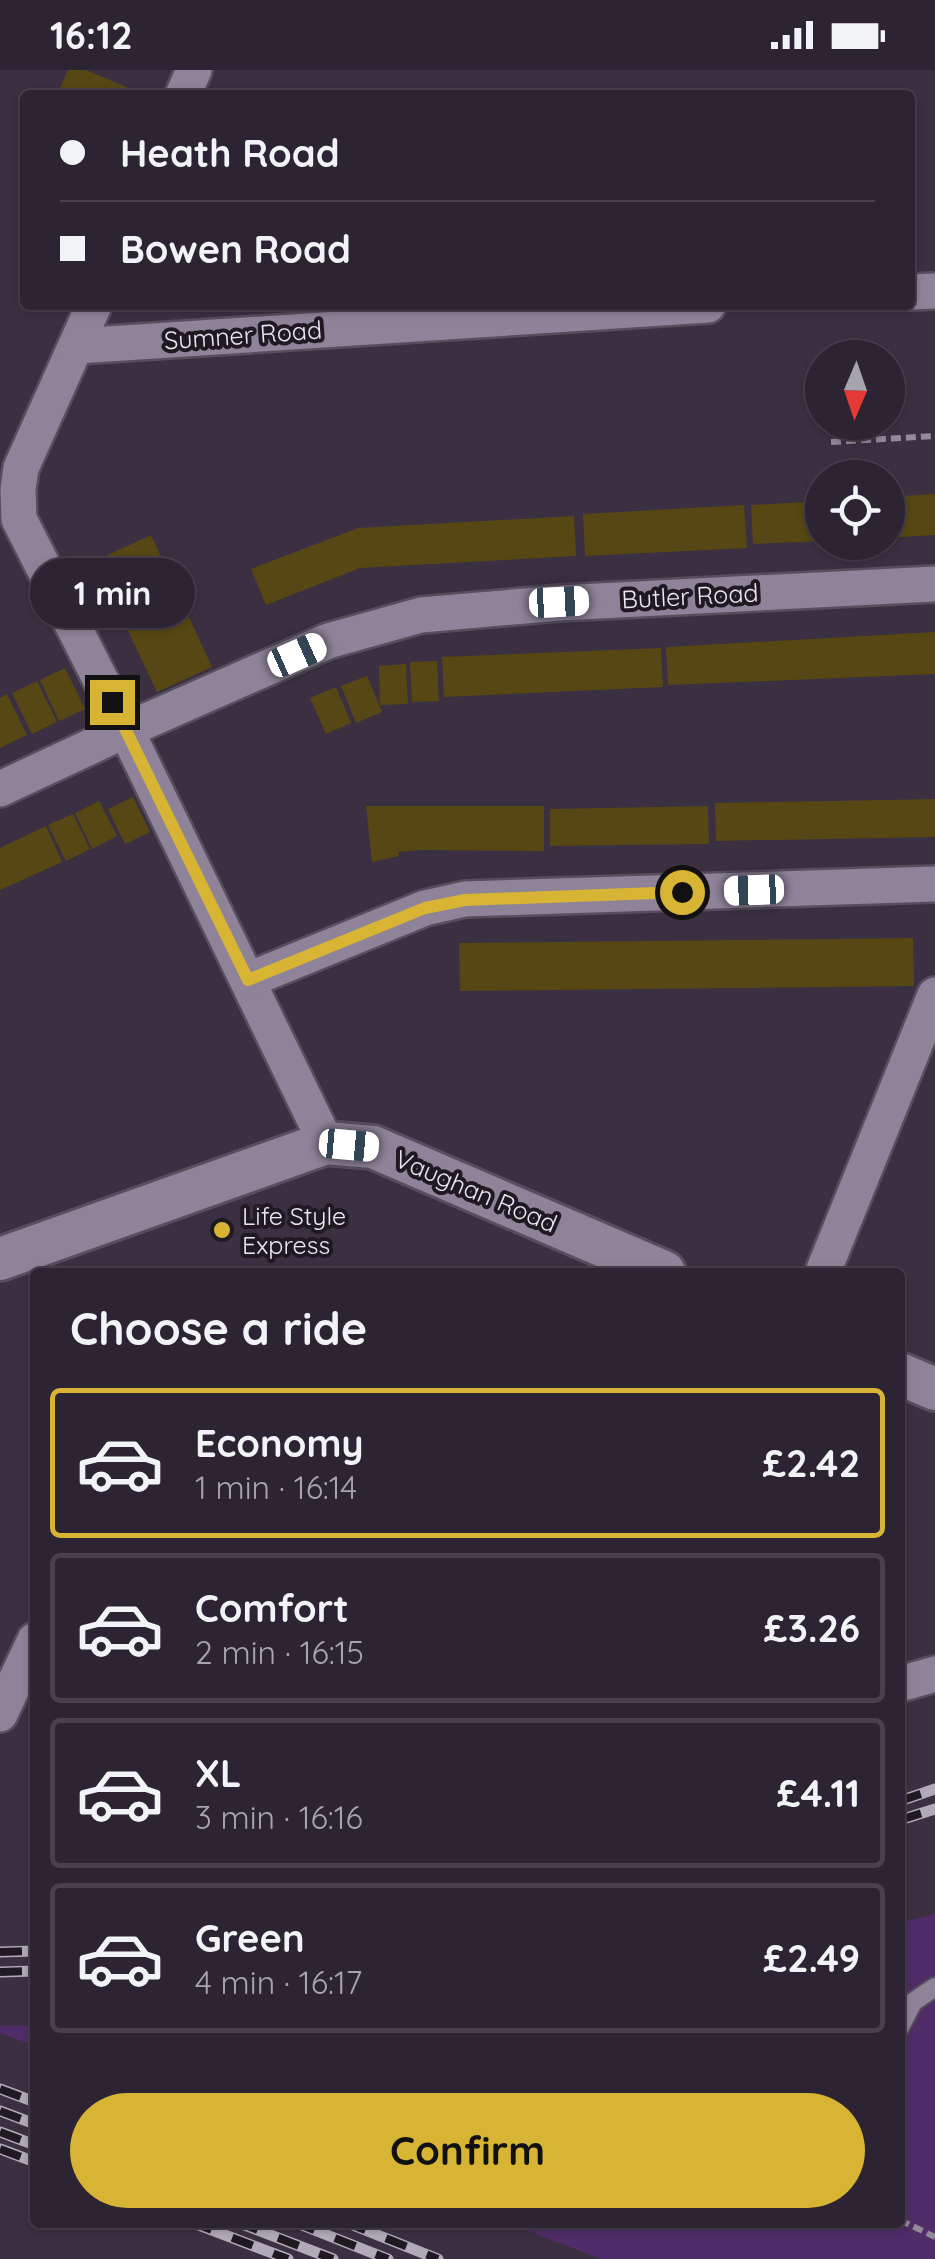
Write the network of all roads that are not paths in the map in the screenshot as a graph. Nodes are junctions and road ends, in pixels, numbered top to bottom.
1 (92, 310) edge
2 (631, 310) edge
3 (78, 346) junction
4 (9, 481) edge
5 (935, 584) edge
6 (126, 730) junction
7 (0, 790) edge
8 (935, 884) edge
9 (248, 980) junction
10 (935, 994) edge
11 (326, 1143) junction
12 (21, 1260) edge
13 (655, 1268) edge
14 (825, 1268) edge
15 (905, 1376) edge
16 (935, 1389) edge
17 (30, 1651) edge
18 (935, 1674) edge
19 (905, 1683) edge
20 (0, 1714) edge
21 (935, 1987) edge
22 (907, 2003) edge

1 - 3 street
2 - 3 street, Sumner Road
3 - 4 street
4 - 6 street
5 - 6 street, Butler Road
6 - 7 street, Butler Road
6 - 9 street
8 - 9 street
9 - 11 street
10 - 14 street
11 - 12 street, Vaughan Road
11 - 13 street, Vaughan Road
15 - 16 street
17 - 20 street
18 - 19 street
21 - 22 lane

